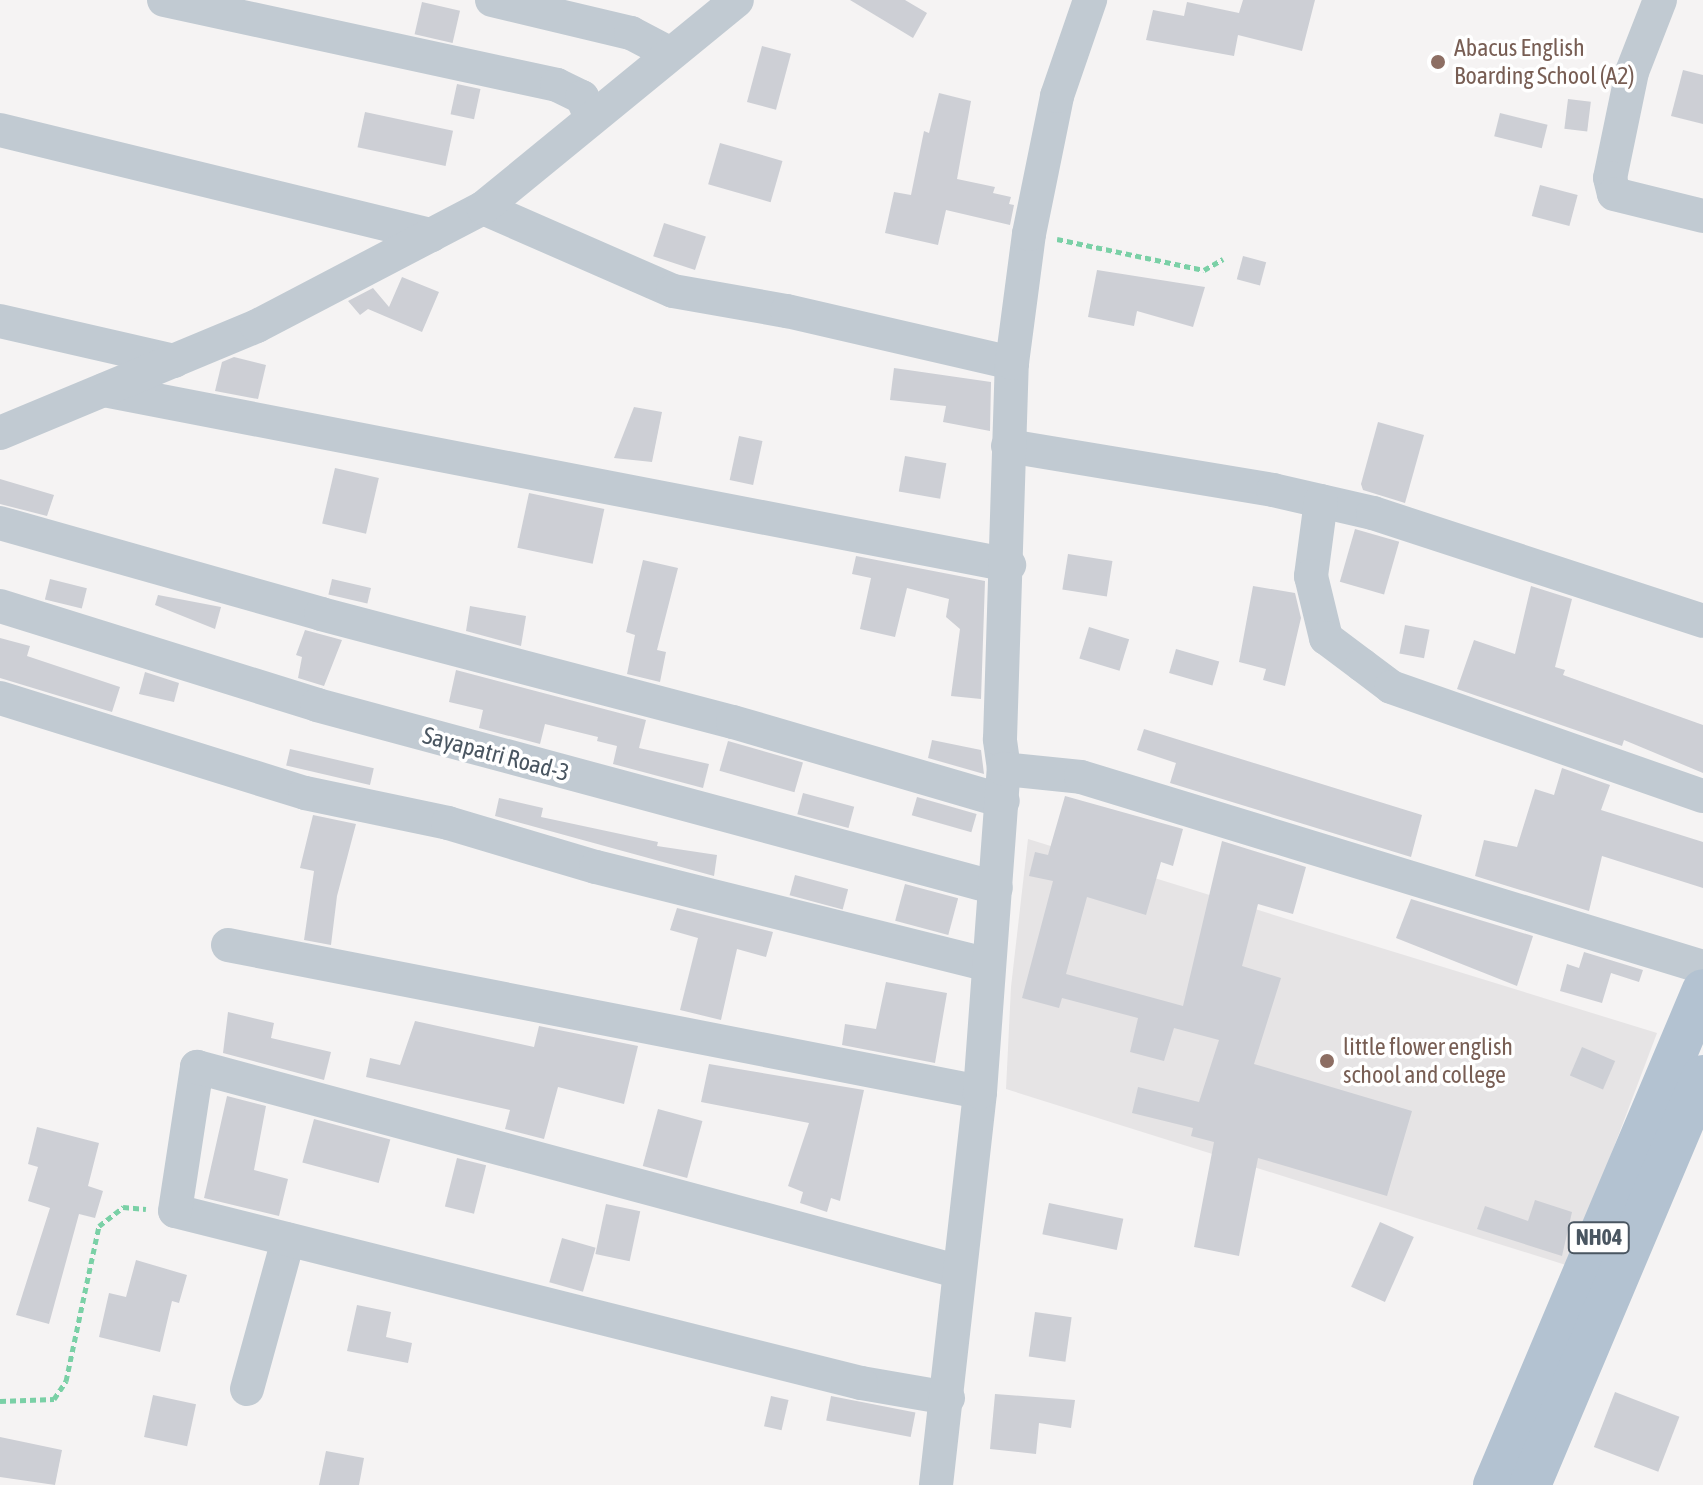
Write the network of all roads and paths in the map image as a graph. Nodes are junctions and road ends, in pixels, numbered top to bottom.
1 (164, 0) edge
2 (492, 0) edge
3 (737, 0) edge
4 (1090, 0) edge
5 (1660, 0) edge
6 (669, 53) junction
7 (590, 115) junction
8 (0, 130) edge
9 (483, 208) junction
10 (1703, 216) edge
11 (1029, 234) junction
12 (431, 235) junction
13 (1223, 259) dead end
14 (0, 321) edge
15 (174, 361) junction
16 (1012, 363) junction
17 (104, 390) junction
18 (0, 433) edge
19 (1008, 446) junction
20 (1321, 501) junction
21 (0, 523) edge
22 (1009, 565) junction
23 (0, 606) edge
24 (1703, 621) edge
25 (0, 698) edge
26 (1004, 785) junction
27 (1703, 796) edge
28 (996, 888) junction
29 (228, 945) dead end
30 (986, 964) junction
31 (1703, 967) edge
32 (1703, 990) edge
33 (1703, 1076) edge
34 (980, 1092) junction
35 (1690, 1142) edge
36 (1630, 1207) junction
37 (175, 1211) junction
38 (288, 1240) junction
39 (957, 1271) junction
40 (247, 1389) dead end
41 (948, 1398) junction
42 (0, 1401) edge
43 (936, 1485) edge
44 (1494, 1485) edge
45 (1530, 1485) edge

1 - 7 street
2 - 6 street
3 - 6 street
4 - 11 street
5 - 10 street
6 - 7 street
7 - 9 street
8 - 12 street
9 - 12 street
9 - 16 street
11 - 13 path
11 - 16 street
12 - 15 street
14 - 15 street
15 - 17 street
16 - 19 street
17 - 18 street
17 - 22 street
19 - 20 street
19 - 22 street
20 - 24 street
20 - 27 street
21 - 26 street
22 - 26 street
23 - 28 street, Sayapatri Road-3
25 - 30 street
26 - 28 street
26 - 31 street
28 - 30 street
29 - 34 street
30 - 34 street
32 - 36 main road, NH04
33 - 35 main road, NH04
34 - 39 street
35 - 36 main road, NH04
36 - 44 main road, NH04
36 - 45 main road, NH04
37 - 38 street
37 - 39 street
37 - 42 path
38 - 40 street
38 - 41 street
39 - 41 street
41 - 43 street

